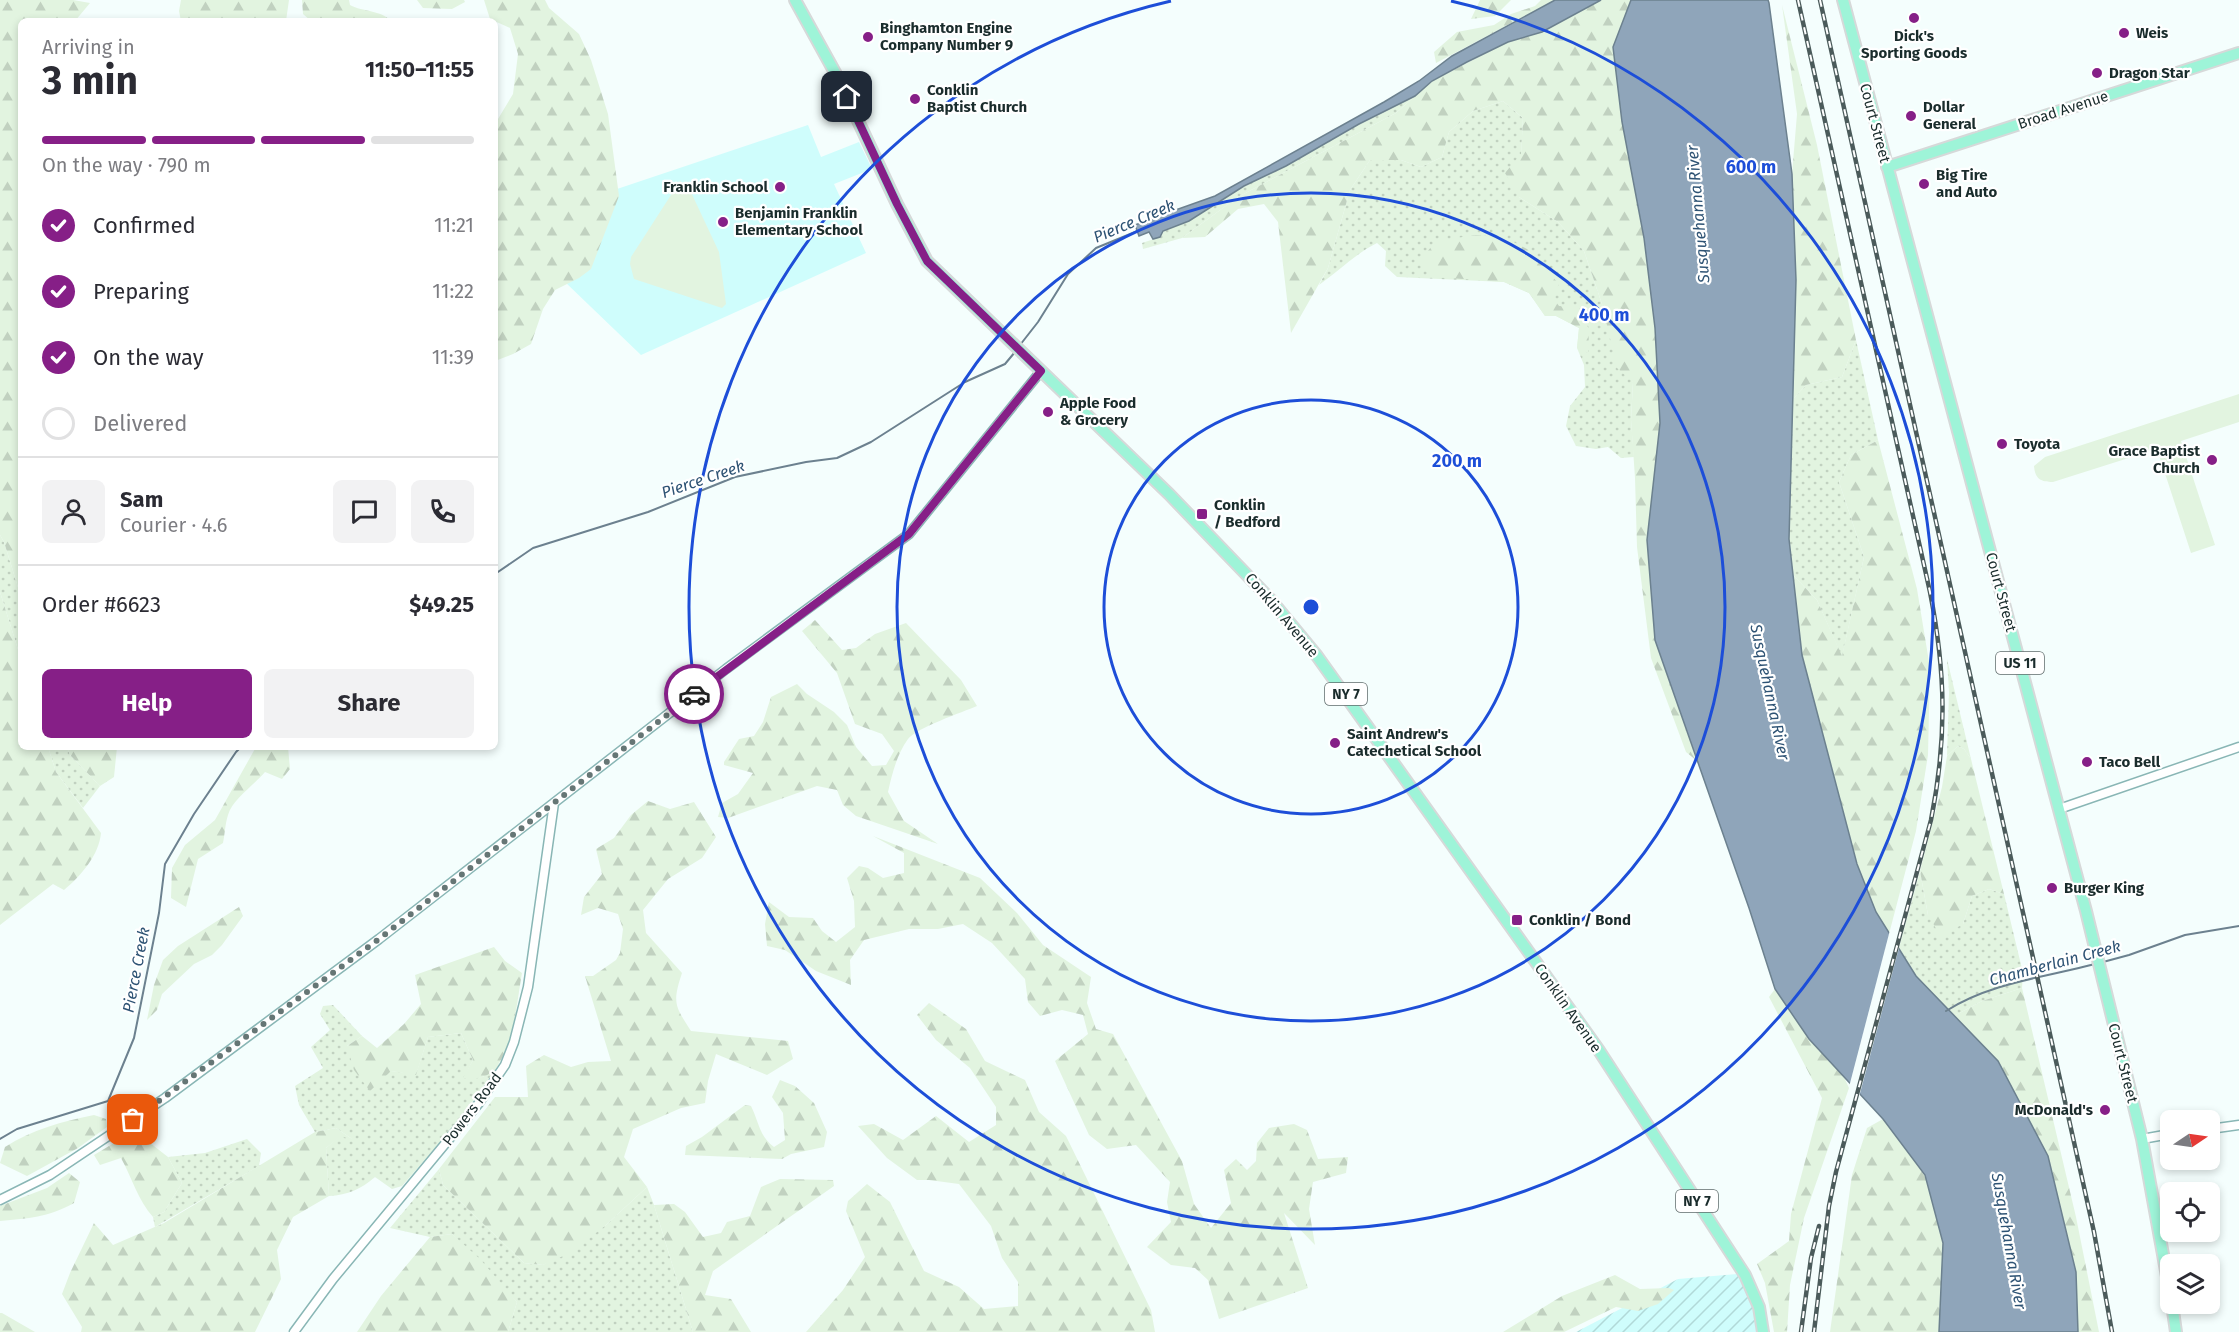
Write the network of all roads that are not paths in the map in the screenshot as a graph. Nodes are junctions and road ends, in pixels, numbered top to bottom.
1 (795, 0) edge
2 (1843, 0) edge
3 (2239, 53) edge
4 (1887, 167) junction
5 (1041, 371) junction
6 (2239, 747) edge
7 (554, 803) junction
8 (2059, 809) junction
9 (2239, 1125) edge
10 (2220, 1128) edge
11 (2160, 1136) edge
12 (2142, 1139) junction
13 (0, 1200) edge
14 (2163, 1254) edge
15 (2173, 1314) edge
16 (294, 1332) edge
17 (1763, 1332) edge
18 (2176, 1332) edge

1 - 5 main road, Conklin Avenue / NY 7
2 - 4 main road, Court Street / US 11
3 - 4 main road, Broad Avenue
4 - 8 main road, Court Street / US 11
5 - 7 street
5 - 17 main road, Conklin Avenue / NY 7
6 - 8 street
7 - 13 street
7 - 16 street, Powers Road
8 - 12 main road, Court Street / US 11
9 - 10 street
11 - 12 street
12 - 14 main road, Court Street / US 11
15 - 18 main road

